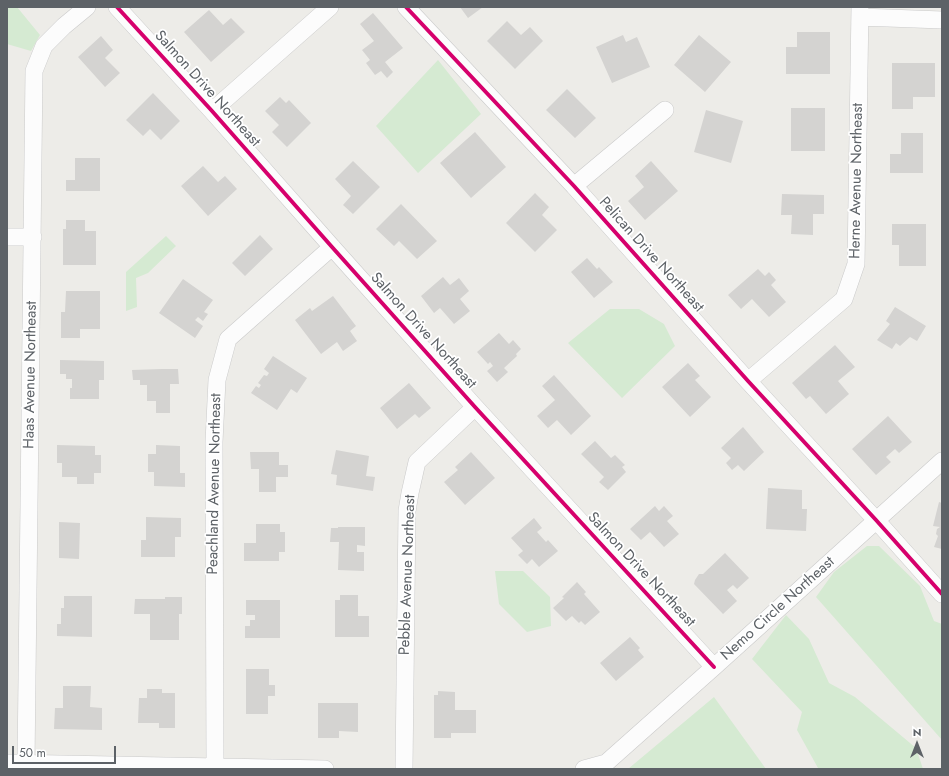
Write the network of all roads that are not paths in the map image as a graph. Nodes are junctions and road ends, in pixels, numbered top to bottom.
1 (87, 7) edge
2 (116, 7) edge
3 (330, 7) edge
4 (406, 7) edge
5 (860, 12) edge
6 (942, 20) edge
7 (665, 110) dead end
8 (212, 111) junction
9 (574, 186) junction
10 (7, 237) edge
11 (33, 237) junction
12 (332, 247) junction
13 (748, 381) junction
14 (475, 407) junction
15 (942, 461) edge
16 (876, 520) junction
17 (942, 594) edge
18 (714, 667) junction
19 (7, 763) edge
20 (26, 764) junction
21 (215, 768) junction
22 (325, 769) edge
23 (404, 769) edge
24 (584, 769) edge

1 - 11 street, Haas Avenue Northeast
2 - 8 street, Salmon Drive Northeast
3 - 8 street
4 - 9 street, Pelican Drive Northeast
5 - 6 street
5 - 13 street, Herne Avenue Northeast
7 - 9 street
8 - 12 street, Salmon Drive Northeast
9 - 13 street, Pelican Drive Northeast
10 - 11 street
11 - 20 street, Haas Avenue Northeast
12 - 14 street, Salmon Drive Northeast
12 - 21 street, Peachland Avenue Northeast
13 - 16 street, Pelican Drive Northeast
14 - 18 street, Salmon Drive Northeast
14 - 23 street, Pebble Avenue Northeast
15 - 16 street, Nemo Circle Northeast
16 - 17 street, Pelican Drive Northeast
16 - 18 street, Nemo Circle Northeast
18 - 24 street, Nemo Circle Northeast
19 - 20 street
20 - 21 street
21 - 22 street

